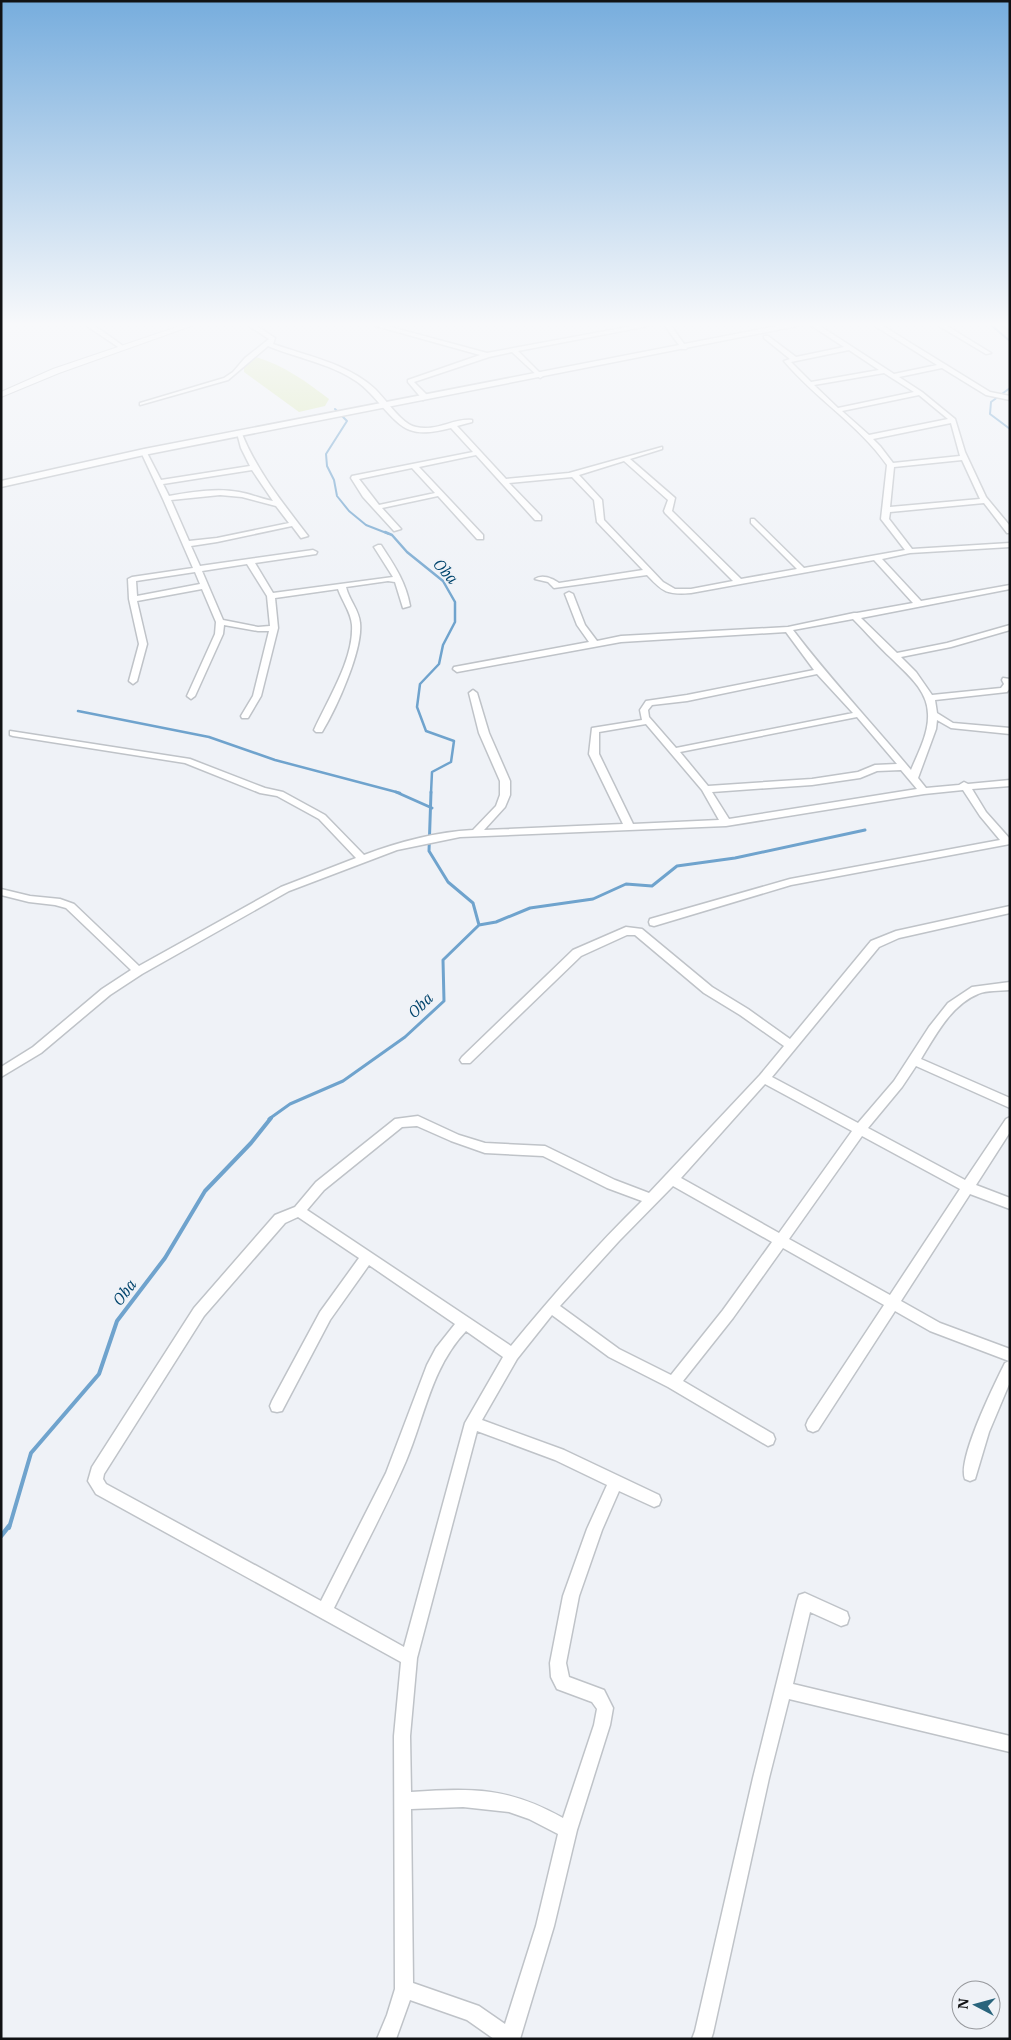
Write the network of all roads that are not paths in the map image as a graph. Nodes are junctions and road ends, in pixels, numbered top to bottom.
1 (304, 421) edge
2 (405, 421) edge
3 (470, 421) dead end
4 (848, 421) edge
5 (947, 421) edge
6 (953, 421) edge
7 (452, 425) junction
8 (239, 434) junction
9 (866, 438) junction
10 (660, 448) dead end
11 (144, 452) junction
12 (476, 453) junction
13 (965, 458) junction
14 (625, 459) junction
15 (891, 465) junction
16 (255, 466) junction
17 (414, 466) junction
18 (574, 474) junction
19 (159, 482) junction
20 (505, 482) junction
21 (1, 484) edge
22 (439, 494) junction
23 (167, 499) junction
24 (986, 501) junction
25 (277, 504) junction
26 (378, 507) junction
27 (885, 510) junction
28 (538, 518) dead end
29 (754, 521) dead end
30 (294, 524) junction
31 (397, 529) dead end
32 (1010, 531) edge
33 (304, 536) dead end
34 (480, 537) dead end
35 (186, 544) junction
36 (1010, 545) edge
37 (378, 547) dead end
38 (910, 551) junction
39 (313, 552) dead end
40 (876, 557) junction
41 (250, 562) junction
42 (196, 570) junction
43 (802, 570) junction
44 (648, 572) junction
45 (539, 579) dead end
46 (399, 580) junction
47 (739, 582) junction
48 (342, 585) junction
49 (203, 586) junction
50 (1010, 587) edge
51 (569, 594) dead end
52 (271, 596) junction
53 (133, 599) junction
54 (918, 603) junction
55 (406, 606) dead end
56 (854, 615) junction
57 (220, 622) junction
58 (274, 628) junction
59 (788, 629) junction
60 (1008, 630) edge
61 (594, 644) junction
62 (894, 656) junction
63 (457, 669) dead end
64 (819, 671) junction
65 (1006, 680) dead end
66 (133, 681) dead end
67 (473, 693) dead end
68 (191, 696) dead end
69 (930, 698) junction
70 (859, 714) junction
71 (932, 714) junction
72 (244, 716) dead end
73 (650, 721) junction
74 (951, 724) junction
75 (930, 729) junction
76 (319, 730) dead end
77 (1010, 731) edge
78 (13, 733) dead end
79 (673, 750) junction
80 (903, 767) junction
81 (913, 778) junction
82 (1010, 783) edge
83 (964, 785) junction
84 (706, 788) junction
85 (924, 790) junction
86 (726, 823) junction
87 (630, 828) junction
88 (476, 833) junction
89 (364, 860) junction
90 (1, 892) edge
91 (1010, 909) edge
92 (654, 922) dead end
93 (138, 971) junction
94 (1010, 986) edge
95 (790, 1045) junction
96 (466, 1060) dead end
97 (915, 1061) junction
98 (1, 1074) edge
99 (764, 1078) junction
100 (1010, 1103) edge
101 (1010, 1122) edge
102 (860, 1129) junction
103 (672, 1179) junction
104 (967, 1187) junction
105 (650, 1199) junction
106 (1010, 1204) edge
107 (299, 1211) junction
108 (780, 1240) junction
109 (368, 1256) junction
110 (892, 1302) junction
111 (551, 1307) junction
112 (465, 1323) junction
113 (512, 1355) junction
114 (1010, 1355) edge
115 (1010, 1367) edge
116 (673, 1383) junction
117 (277, 1406) dead end
118 (472, 1423) junction
119 (814, 1426) dead end
120 (768, 1439) dead end
121 (970, 1474) dead end
122 (616, 1482) junction
123 (654, 1500) dead end
124 (324, 1612) junction
125 (841, 1618) dead end
126 (409, 1658) junction
127 (784, 1690) junction
128 (1010, 1744) edge
129 (402, 1801) junction
130 (568, 1830) junction
131 (404, 1989) junction
132 (511, 2038) edge
133 (386, 2039) edge
134 (701, 2039) edge

1 - 8 main road
2 - 7 street
3 - 7 street
4 - 9 street
5 - 9 street
6 - 13 street
7 - 12 street
8 - 11 main road
8 - 16 street
9 - 15 street
10 - 14 street
11 - 19 street
11 - 21 main road
12 - 17 street
12 - 20 street
13 - 15 street
13 - 24 street
14 - 18 street
14 - 47 street
15 - 27 street
16 - 19 street
16 - 25 street
17 - 22 street
17 - 26 street
18 - 20 street
18 - 44 street
19 - 23 street
20 - 28 street
22 - 26 street
22 - 34 street
23 - 25 street
23 - 35 street
24 - 27 street
24 - 32 street
25 - 30 street
26 - 31 street
27 - 38 street
29 - 43 street
30 - 33 street
30 - 35 street
35 - 42 street
36 - 38 street
37 - 46 street
38 - 40 street
39 - 41 street
40 - 43 street
40 - 54 street
41 - 42 street
41 - 52 street
42 - 49 street
42 - 53 street
43 - 47 street
44 - 45 street
44 - 47 street
46 - 48 street
46 - 55 street
48 - 52 street
48 - 76 street
49 - 53 street
49 - 57 street
50 - 54 street
51 - 61 street
52 - 58 street
53 - 66 street
54 - 56 street
56 - 59 street
56 - 62 street
57 - 58 street
57 - 68 street
58 - 72 street
59 - 61 street
59 - 64 street
60 - 62 street
61 - 63 street
62 - 69 street
64 - 70 street
64 - 73 street
65 - 69 street
67 - 88 street
69 - 71 street
70 - 79 street
70 - 80 street
71 - 74 street
71 - 75 street
73 - 79 street
73 - 87 street
74 - 75 street
74 - 77 street
75 - 81 street
78 - 89 street
79 - 84 street
80 - 81 street
80 - 84 street
81 - 85 street
82 - 83 street
83 - 85 street
83 - 92 street
84 - 86 street
85 - 86 street
86 - 87 street
87 - 88 street
88 - 89 street
89 - 93 street
90 - 93 street
91 - 95 street
93 - 98 street
94 - 97 street
95 - 96 street
95 - 99 street
97 - 100 street
97 - 102 street
99 - 102 street
99 - 103 street
101 - 104 street
102 - 104 street
102 - 108 street
103 - 105 street
103 - 108 street
104 - 106 street
104 - 110 street
105 - 107 street
105 - 111 street
107 - 109 street
107 - 124 street
108 - 110 street
108 - 116 street
109 - 112 street
109 - 117 street
110 - 114 street
110 - 119 street
111 - 113 street
111 - 116 street
112 - 113 street
112 - 124 street
113 - 118 street
115 - 121 street
116 - 120 street
118 - 122 street
118 - 126 street
122 - 123 street
122 - 130 street
124 - 126 street
125 - 127 street
126 - 129 street
127 - 128 street
127 - 134 street
129 - 130 street
129 - 131 street
130 - 132 street
131 - 132 street
131 - 133 street

